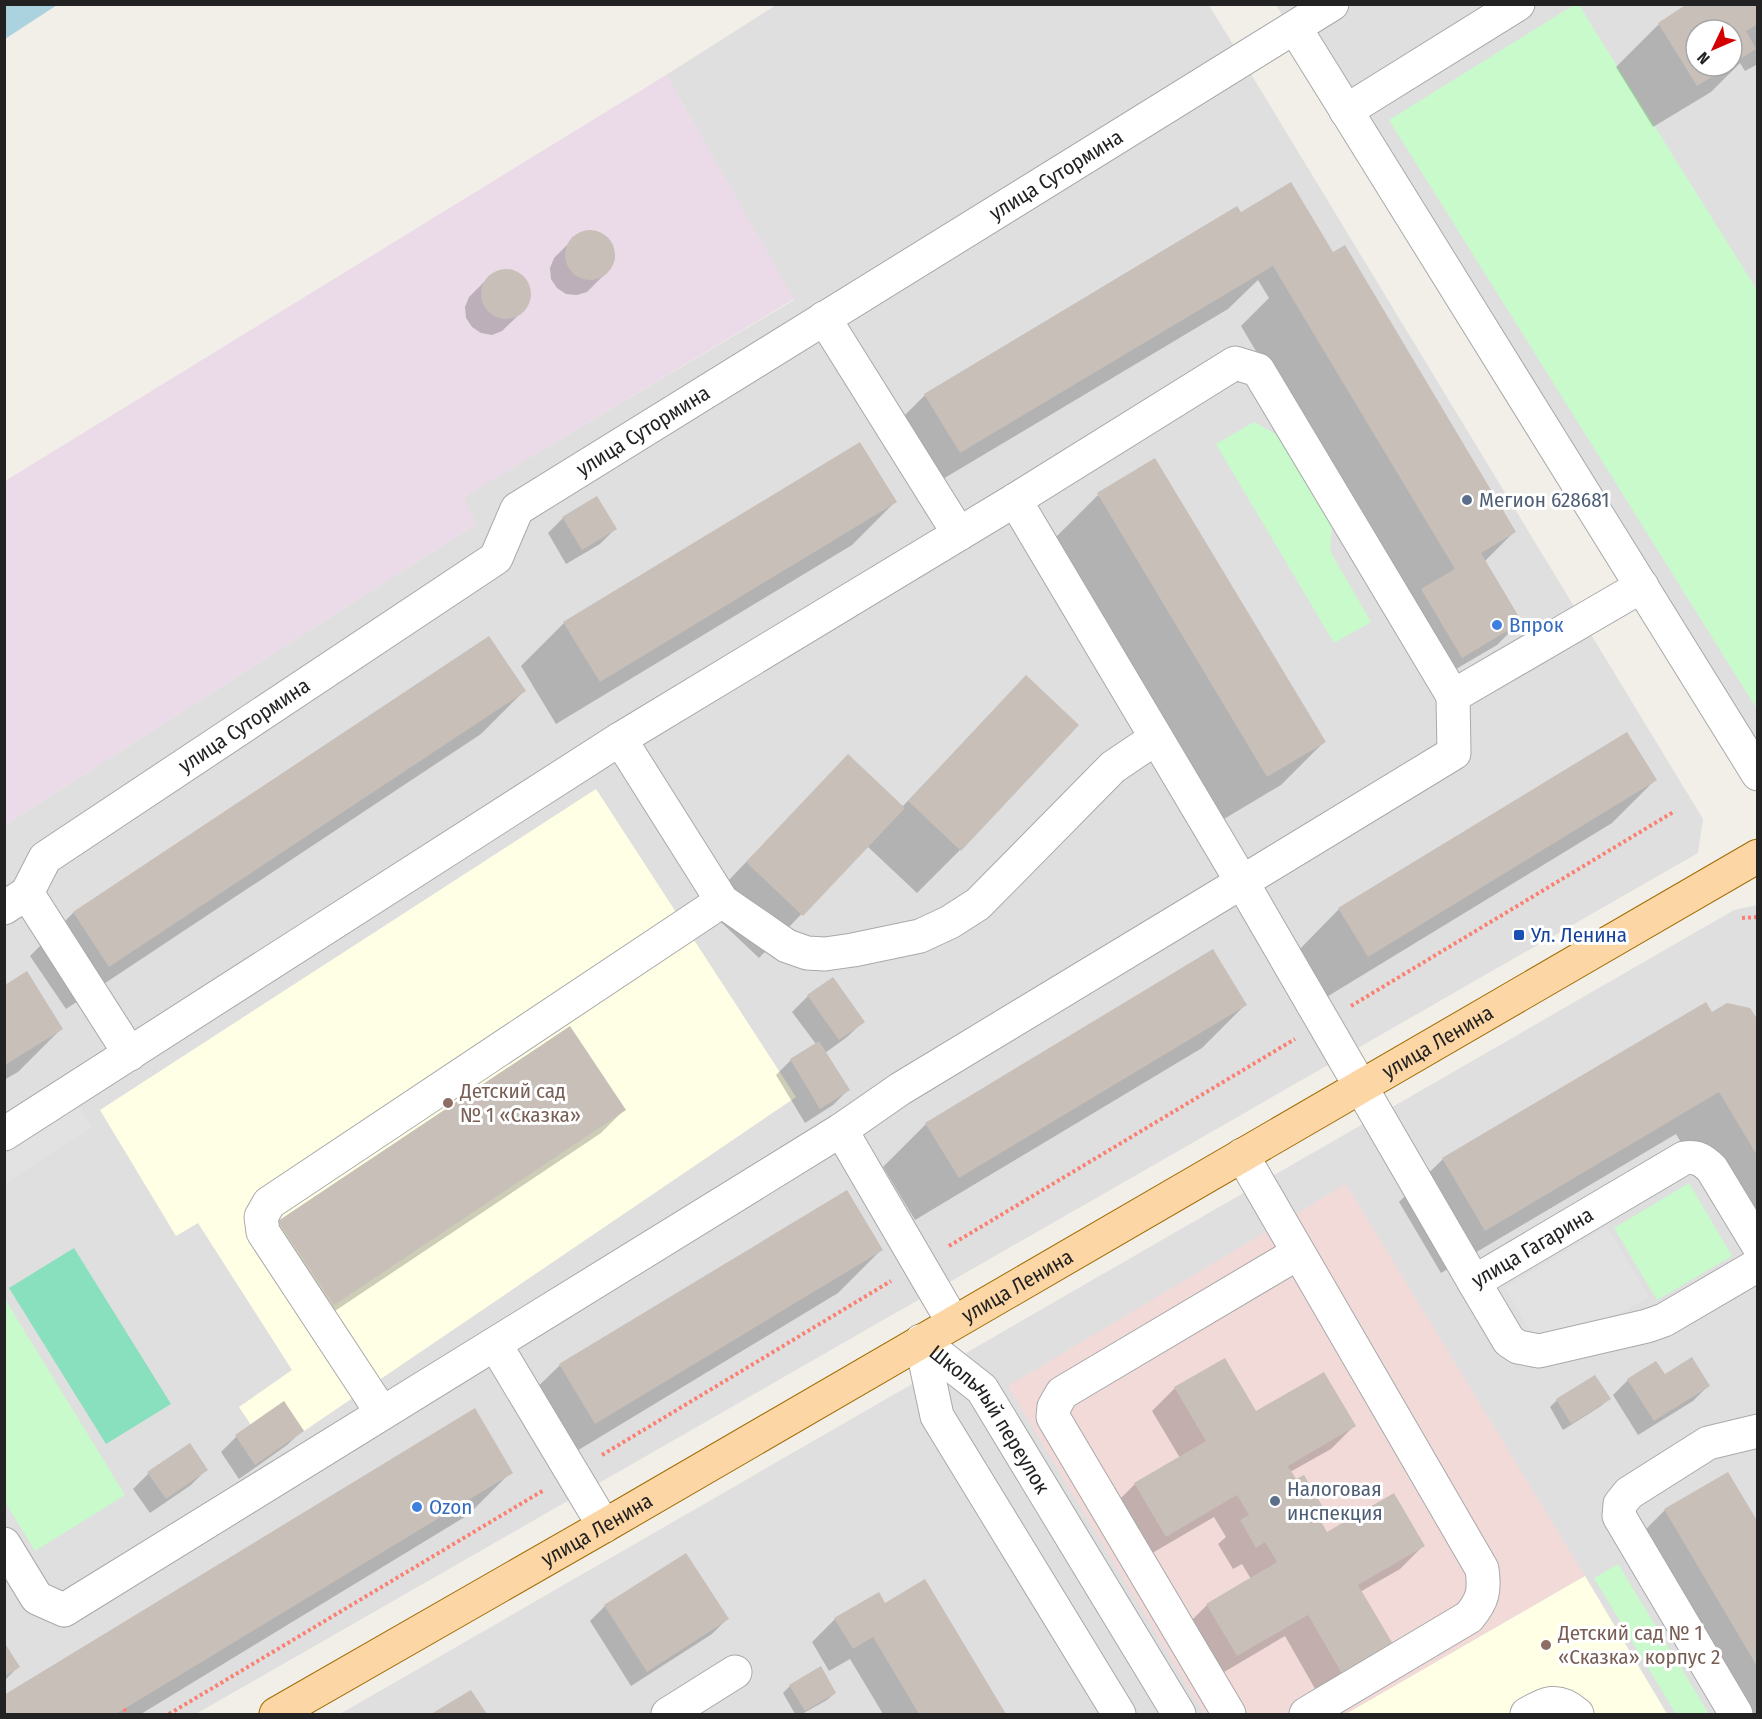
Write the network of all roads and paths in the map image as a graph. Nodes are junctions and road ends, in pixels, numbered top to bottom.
1 (1332, 4) edge
2 (1518, 4) edge
3 (1295, 28) junction
4 (1346, 111) junction
5 (824, 318) junction
6 (1015, 500) junction
7 (959, 534) junction
8 (1642, 586) junction
9 (1453, 696) junction
10 (1156, 738) junction
11 (620, 739) junction
12 (1758, 774) edge
13 (1758, 856) edge
14 (1242, 882) junction
15 (16, 900) edge
16 (722, 901) junction
17 (1758, 917) edge
18 (1742, 918) dead end
19 (129, 1054) junction
20 (1361, 1086) junction
21 (841, 1130) junction
22 (4, 1134) edge
23 (1242, 1155) junction
24 (1758, 1245) edge
25 (1298, 1253) junction
26 (1758, 1265) edge
27 (1474, 1282) junction
28 (954, 1322) junction
29 (921, 1341) junction
30 (495, 1344) junction
31 (382, 1413) junction
32 (1758, 1431) edge
33 (604, 1526) junction
34 (4, 1544) edge
35 (735, 1672) dead end
36 (124, 1709) dead end
37 (286, 1712) edge
38 (128, 1714) edge
39 (668, 1714) edge
40 (1119, 1714) edge
41 (1179, 1714) edge
42 (1229, 1714) edge
43 (1306, 1714) edge
44 (1527, 1714) edge
45 (1577, 1714) edge
46 (1736, 1714) edge

1 - 3 street, улица Сутормина
2 - 4 street
3 - 4 street
3 - 5 street, улица Сутормина
4 - 8 street
5 - 7 street
5 - 15 street, улица Сутормина
6 - 7 street
6 - 9 street
6 - 10 street, улица Гагарина
7 - 11 street
8 - 9 street
8 - 12 street
9 - 14 street
10 - 14 street, улица Гагарина
10 - 16 street
11 - 16 street
11 - 19 street
13 - 20 main road, улица Ленина
14 - 20 street, улица Гагарина
14 - 21 street
15 - 19 street
16 - 31 street
17 - 18 path
19 - 22 street
20 - 23 main road, улица Ленина
20 - 27 street, улица Гагарина
21 - 28 street
21 - 30 street
23 - 25 street
23 - 28 main road, улица Ленина
24 - 27 street, улица Гагарина
25 - 42 street
25 - 43 street
26 - 27 street
28 - 29 main road, улица Ленина
29 - 33 main road, улица Ленина
29 - 40 street, Школьный переулок
29 - 41 street, Школьный переулок
30 - 31 street
30 - 33 street
31 - 34 street
32 - 46 street
33 - 37 main road, улица Ленина
35 - 39 street
36 - 38 path
44 - 45 street

